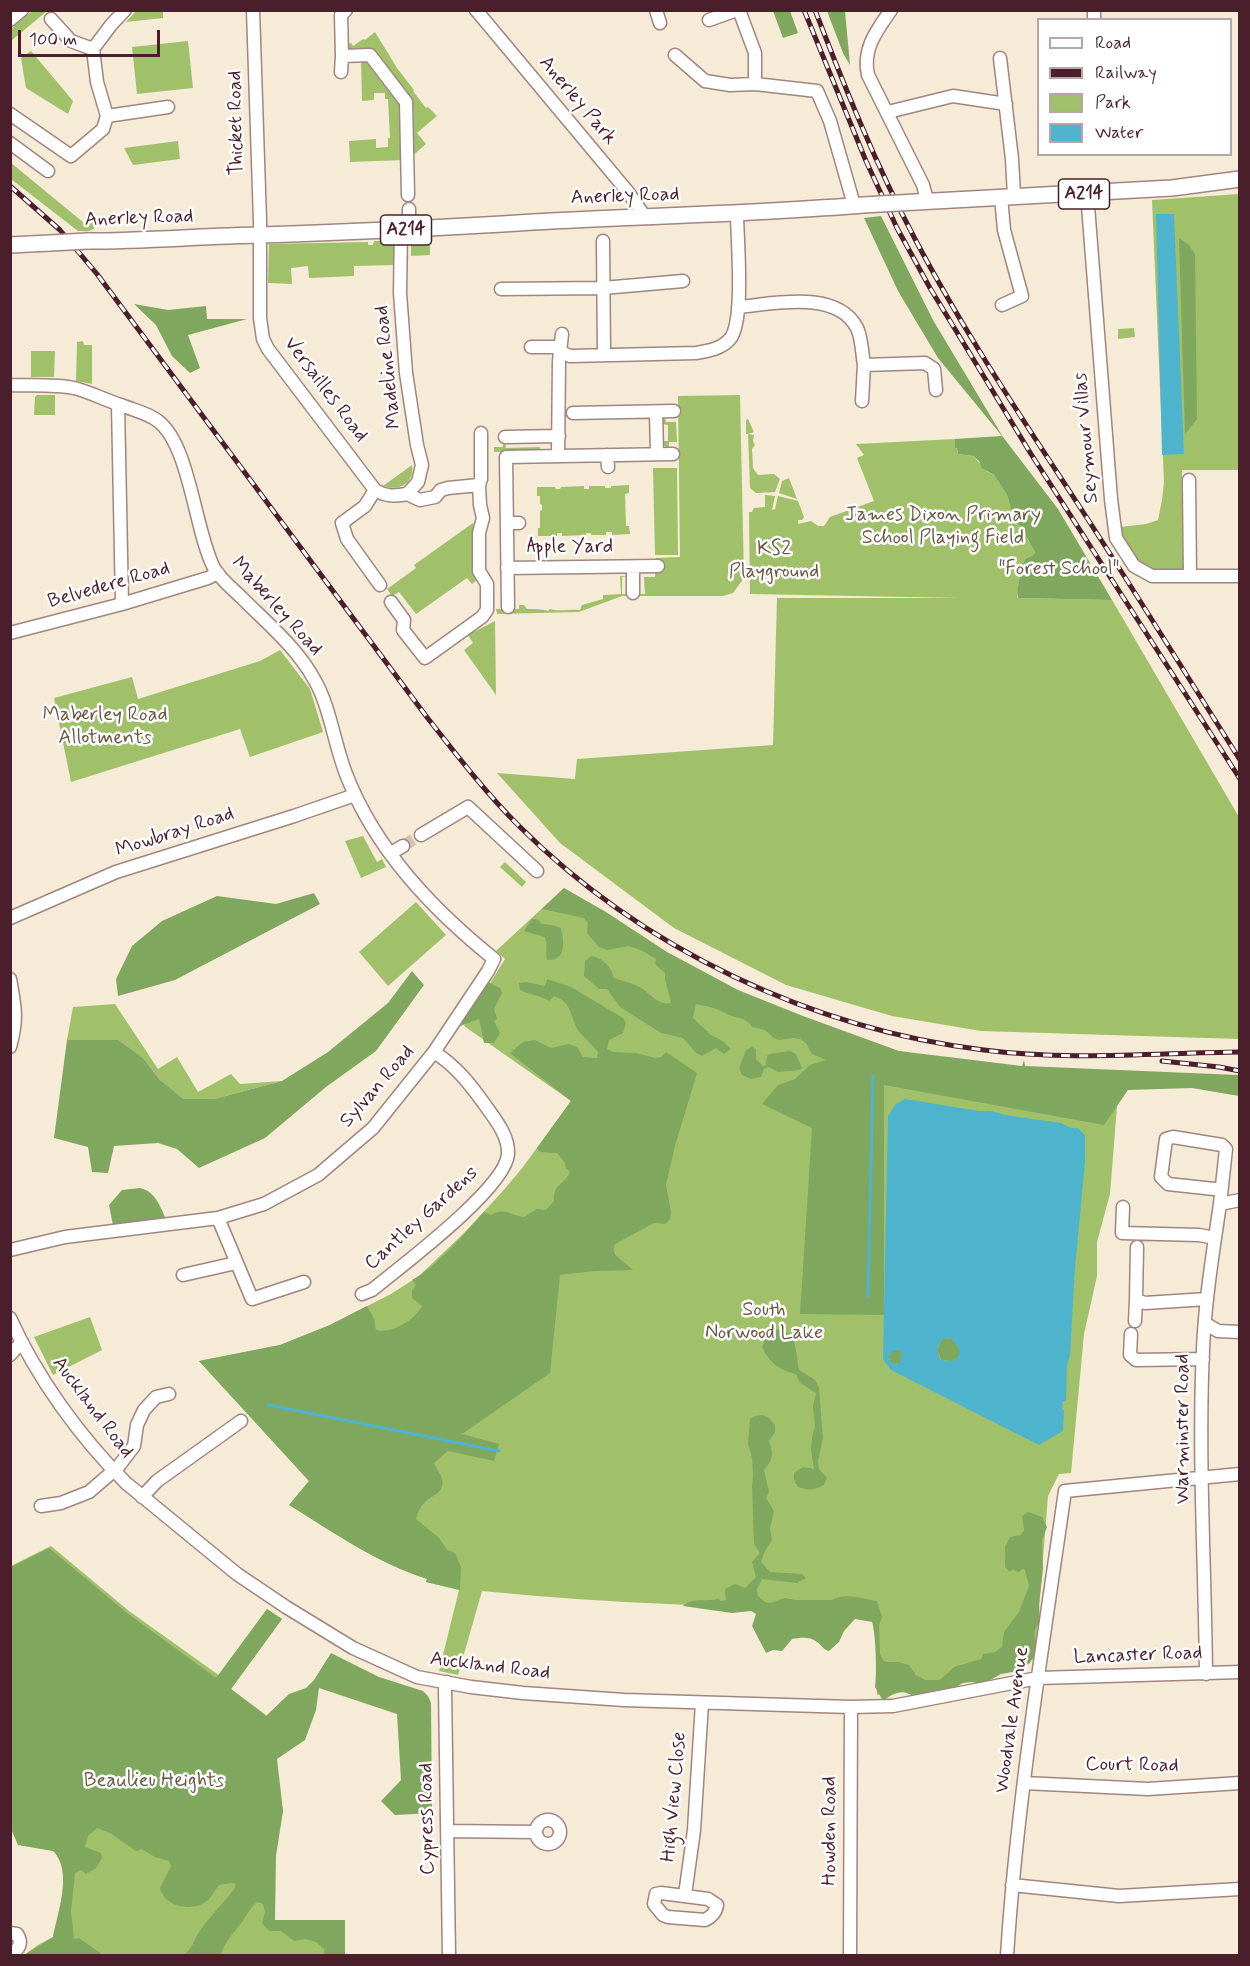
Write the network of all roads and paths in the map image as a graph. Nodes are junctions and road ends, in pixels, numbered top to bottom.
1 (22, 10) edge
2 (125, 10) edge
3 (253, 10) edge
4 (346, 10) edge
5 (477, 10) edge
6 (738, 10) edge
7 (891, 10) edge
8 (10, 20) edge
9 (51, 20) dead end
10 (710, 20) dead end
11 (93, 50) junction
12 (675, 55) dead end
13 (342, 56) junction
14 (1000, 58) dead end
15 (341, 72) dead end
16 (755, 84) junction
17 (1006, 104) junction
18 (168, 107) dead end
19 (888, 112) junction
20 (10, 114) edge
21 (107, 116) junction
22 (10, 143) edge
23 (48, 171) dead end
24 (1239, 179) edge
25 (1087, 194) junction
26 (408, 195) dead end
27 (1007, 196) junction
28 (922, 201) junction
29 (858, 205) junction
30 (408, 209) dead end
31 (737, 213) junction
32 (645, 218) junction
33 (405, 230) junction
34 (259, 235) junction
35 (603, 241) dead end
36 (10, 245) edge
37 (683, 281) dead end
38 (603, 288) junction
39 (501, 290) dead end
40 (1002, 305) dead end
41 (738, 306) junction
42 (562, 334) dead end
43 (531, 347) dead end
44 (561, 352) junction
45 (604, 354) junction
46 (864, 365) junction
47 (10, 386) edge
48 (936, 390) dead end
49 (862, 401) dead end
50 (117, 404) junction
51 (674, 411) dead end
52 (573, 412) dead end
53 (656, 412) junction
54 (481, 433) dead end
55 (559, 436) junction
56 (505, 437) dead end
57 (657, 454) junction
58 (674, 454) dead end
59 (558, 456) junction
60 (1189, 480) dead end
61 (479, 485) junction
62 (375, 489) junction
63 (407, 494) junction
64 (658, 566) dead end
65 (507, 567) junction
66 (633, 567) junction
67 (218, 573) junction
68 (1190, 576) junction
69 (1239, 577) edge
70 (380, 585) dead end
71 (633, 593) dead end
72 (391, 602) dead end
73 (122, 604) junction
74 (508, 607) dead end
75 (10, 633) edge
76 (355, 795) junction
77 (421, 835) tunnel mouth
78 (403, 846) tunnel mouth
79 (391, 853) junction
80 (537, 871) dead end
81 (10, 918) edge
82 (494, 959) joint
83 (10, 979) edge
84 (10, 1047) edge
85 (434, 1052) junction
86 (1221, 1188) junction
87 (1239, 1200) edge
88 (1220, 1204) junction
89 (1124, 1208) dead end
90 (218, 1218) junction
91 (1215, 1238) junction
92 (1137, 1247) dead end
93 (10, 1250) edge
94 (236, 1263) junction
95 (183, 1275) dead end
96 (304, 1282) dead end
97 (362, 1294) dead end
98 (1207, 1299) junction
99 (1137, 1300) junction
100 (10, 1318) edge
101 (1135, 1321) dead end
102 (1206, 1324) junction
103 (1239, 1332) edge
104 (1131, 1334) dead end
105 (22, 1342) junction
106 (10, 1354) edge
107 (1203, 1359) junction
108 (169, 1394) dead end
109 (241, 1421) dead end
110 (113, 1470) junction
111 (1239, 1474) edge
112 (1202, 1476) junction
113 (141, 1497) junction
114 (41, 1506) dead end
115 (1239, 1672) edge
116 (1206, 1674) junction
117 (1038, 1678) junction
118 (447, 1682) junction
119 (702, 1703) junction
120 (851, 1707) junction
121 (1024, 1783) junction
122 (1239, 1784) edge
123 (448, 1831) junction
124 (536, 1832) dead end
125 (1012, 1885) junction
126 (1239, 1889) edge
127 (685, 1895) junction
128 (10, 1933) edge
129 (10, 1954) edge
130 (449, 1956) edge
131 (850, 1956) edge
132 (1007, 1956) edge

1 - 8 street
2 - 11 street
3 - 34 street, Thicket Road
4 - 13 street
5 - 32 street, Anerley Park
6 - 10 street
6 - 16 street
7 - 19 street
9 - 11 street
11 - 21 street
12 - 16 street
13 - 15 street
13 - 26 street
14 - 17 street
16 - 29 street
17 - 19 street
17 - 27 street
18 - 21 street
19 - 28 street
20 - 21 street
22 - 23 street
24 - 25 main road, Anerley Road / A214
25 - 27 main road, Anerley Road / A214
25 - 68 street, Seymour Villas
27 - 28 main road, Anerley Road / A214
27 - 40 street
28 - 29 main road, Anerley Road / A214, bridge
29 - 31 main road, Anerley Road / A214
30 - 33 street, Madeline Road
31 - 32 main road, Anerley Road / A214
31 - 41 street
32 - 33 main road, Anerley Road / A214
33 - 34 main road, Anerley Road / A214
33 - 63 street, Madeline Road
34 - 36 main road, Anerley Road / A214, bridge
34 - 62 street, Versailles Road
35 - 38 street
37 - 38 street
38 - 39 street
38 - 45 street
41 - 45 street
41 - 46 street
42 - 44 street
43 - 44 street
44 - 45 street
44 - 55 street
46 - 48 street
46 - 49 street
47 - 50 street, Maberley Road
50 - 67 street, Maberley Road
50 - 73 street
51 - 53 street
52 - 53 street
53 - 57 street
54 - 61 street
55 - 56 street
55 - 59 street
57 - 58 street, Apple Yard
57 - 59 street, Apple Yard
59 - 65 street, Apple Yard
60 - 68 street
61 - 63 street
61 - 72 street
62 - 63 street
62 - 70 street
64 - 66 street, Apple Yard
65 - 66 street, Apple Yard
65 - 74 street, Apple Yard
66 - 71 street, Apple Yard
67 - 73 street, Belvedere Road
67 - 76 street, Maberley Road
68 - 69 street, Seymour Villas
73 - 75 street, Belvedere Road
76 - 79 street, Maberley Road
76 - 81 street, Mowbray Road
77 - 80 street
78 - 79 street
79 - 82 street, Maberley Road
82 - 85 street, Sylvan Road
83 - 84 street
85 - 90 street, Sylvan Road
85 - 97 street, Cantley Gardens
86 - 86 street, Warminster Road
86 - 88 street, Warminster Road
87 - 88 street
88 - 91 street, Warminster Road
89 - 91 street
90 - 93 street, Sylvan Road
90 - 94 street
91 - 98 street, Warminster Road
92 - 99 street
94 - 95 street
94 - 96 street
98 - 99 street
98 - 102 street, Warminster Road
99 - 101 street
100 - 105 street, Auckland Road
102 - 103 street
102 - 107 street, Warminster Road
104 - 107 street
105 - 106 street
105 - 110 street, Auckland Road
107 - 112 street, Warminster Road
108 - 110 street
109 - 113 street
110 - 113 street, Auckland Road
110 - 114 street
111 - 112 street
112 - 116 street, Warminster Road
112 - 117 street, Woodvale Avenue
113 - 118 street, Auckland Road
115 - 116 street, Lancaster Road
116 - 117 street, Lancaster Road
117 - 120 street, Auckland Road
117 - 121 street, Woodvale Avenue
118 - 119 street, Auckland Road
118 - 123 street, Cypress Road
119 - 120 street, Auckland Road
119 - 127 street, High View Close
120 - 131 street, Howden Road
121 - 122 street, Court Road
121 - 125 street, Woodvale Avenue
123 - 124 street
123 - 130 street, Cypress Road
125 - 126 street
125 - 132 street, Woodvale Avenue
127 - 127 street
128 - 129 street

